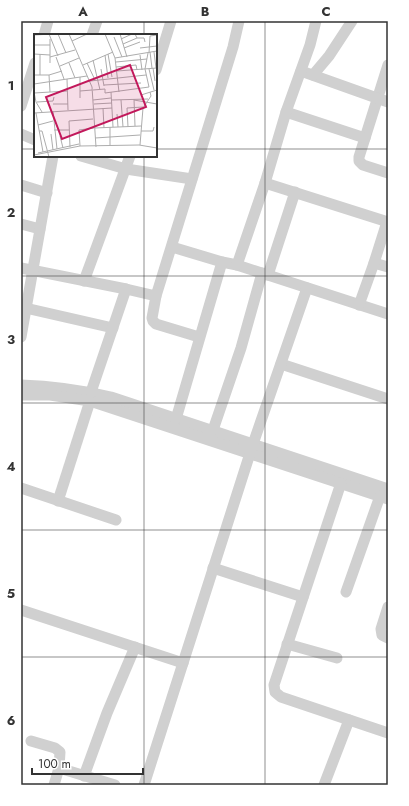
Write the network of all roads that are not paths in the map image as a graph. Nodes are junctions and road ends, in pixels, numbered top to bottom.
1 (48, 21) edge
2 (97, 21) edge
3 (170, 21) edge
4 (239, 21) edge
5 (316, 21) edge
6 (352, 21) edge
7 (44, 34) edge
8 (92, 34) edge
9 (388, 65) edge
10 (34, 66) edge
11 (157, 66) edge
12 (301, 71) junction
13 (313, 75) junction
14 (383, 100) edge
15 (21, 106) edge
16 (286, 112) junction
17 (21, 134) edge
18 (365, 138) junction
19 (34, 140) edge
20 (53, 157) edge
21 (84, 157) edge
22 (130, 157) edge
23 (126, 169) junction
24 (388, 173) edge
25 (192, 179) junction
26 (265, 183) junction
27 (21, 185) edge
28 (295, 192) junction
29 (47, 193) junction
30 (388, 222) edge
31 (21, 224) edge
32 (40, 230) junction
33 (172, 247) junction
34 (222, 262) junction
35 (374, 263) junction
36 (237, 265) junction
37 (388, 267) edge
38 (21, 268) edge
39 (33, 271) junction
40 (265, 274) junction
41 (84, 281) junction
42 (307, 288) junction
43 (126, 289) junction
44 (156, 296) junction
45 (359, 305) junction
46 (24, 307) edge
47 (388, 314) edge
48 (113, 328) junction
49 (21, 337) edge
50 (199, 337) junction
51 (281, 364) junction
52 (21, 384) edge
53 (21, 395) edge
54 (91, 397) junction
55 (388, 399) edge
56 (176, 419) junction
57 (213, 430) junction
58 (252, 448) junction
59 (341, 483) junction
60 (21, 488) edge
61 (386, 494) edge
62 (58, 501) junction
63 (116, 520) dead end
64 (213, 568) junction
65 (346, 592) dead end
66 (303, 597) junction
67 (388, 607) edge
68 (21, 610) edge
69 (388, 638) edge
70 (287, 644) junction
71 (135, 647) junction
72 (337, 658) dead end
73 (183, 663) junction
74 (348, 720) junction
75 (388, 733) edge
76 (31, 741) dead end
77 (59, 768) junction
78 (84, 776) junction
79 (54, 785) edge
80 (115, 785) edge
81 (144, 785) edge
82 (324, 785) edge

1 - 7 street
2 - 8 street
3 - 11 street
4 - 25 street
5 - 12 street
6 - 13 street
9 - 14 street
10 - 15 street
12 - 13 street
12 - 16 street
13 - 14 street
14 - 18 street
16 - 18 street
16 - 26 street
17 - 19 street
18 - 24 street
20 - 29 street
21 - 23 street
22 - 23 street
23 - 25 street
23 - 41 street
25 - 33 street
26 - 28 street
26 - 36 street
27 - 29 street
28 - 30 street
28 - 40 street
29 - 32 street
30 - 35 street
31 - 32 street
32 - 39 street
33 - 34 street
33 - 44 street
34 - 36 street
34 - 50 street
35 - 37 street
35 - 45 street
36 - 40 street
38 - 39 street
39 - 41 street
39 - 46 street
40 - 42 street
40 - 57 street
41 - 43 street
42 - 45 street
42 - 51 street
43 - 44 street
43 - 48 street
44 - 50 street
45 - 47 street
46 - 48 street
46 - 49 street
48 - 54 street
50 - 56 street
51 - 55 street
51 - 58 street
52 - 54 street
53 - 54 street
54 - 56 street
54 - 58 street
54 - 62 street
56 - 57 street
57 - 58 street
58 - 59 street
58 - 61 street
58 - 64 street
59 - 61 street
59 - 66 street
60 - 62 street
61 - 65 street
62 - 63 street
64 - 66 street
64 - 73 street
66 - 70 street
67 - 69 street
68 - 71 street
70 - 72 street
70 - 74 street
71 - 73 street
71 - 78 street
73 - 81 street
74 - 75 street
74 - 82 street
76 - 77 street
77 - 78 street
77 - 79 street
78 - 80 street

